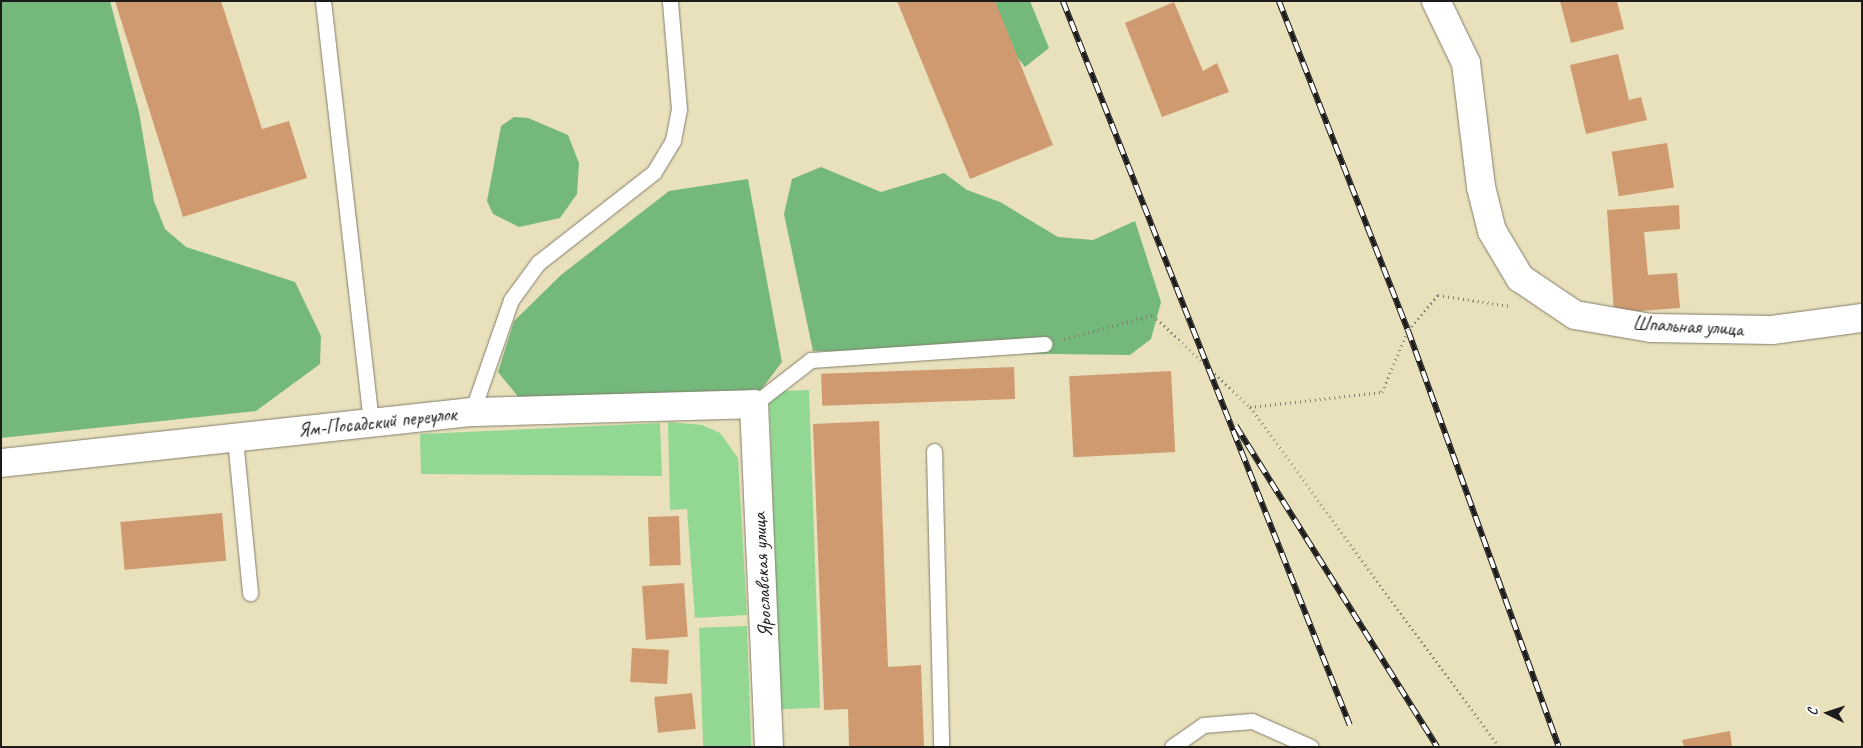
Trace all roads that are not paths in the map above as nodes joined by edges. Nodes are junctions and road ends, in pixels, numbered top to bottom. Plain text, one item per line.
1 (323, 1) edge
2 (670, 1) edge
3 (1436, 1) edge
4 (1862, 318) edge
5 (1044, 344) road end
6 (754, 404) junction
7 (472, 412) junction
8 (371, 423) junction
9 (234, 439) junction
10 (934, 451) dead end
11 (1, 463) edge
12 (250, 593) dead end
13 (770, 747) edge
14 (941, 747) edge
15 (1172, 747) edge
16 (1311, 747) edge

1 - 8 lane
2 - 7 lane
3 - 4 street, Шпальная улица
5 - 6 lane
6 - 7 street, Ям-Посадский переулок
6 - 13 street, Ярославская улица
7 - 8 street, Ям-Посадский переулок
8 - 9 street, Ям-Посадский переулок
9 - 11 street, Ям-Посадский переулок
9 - 12 lane
10 - 14 lane
15 - 16 lane

